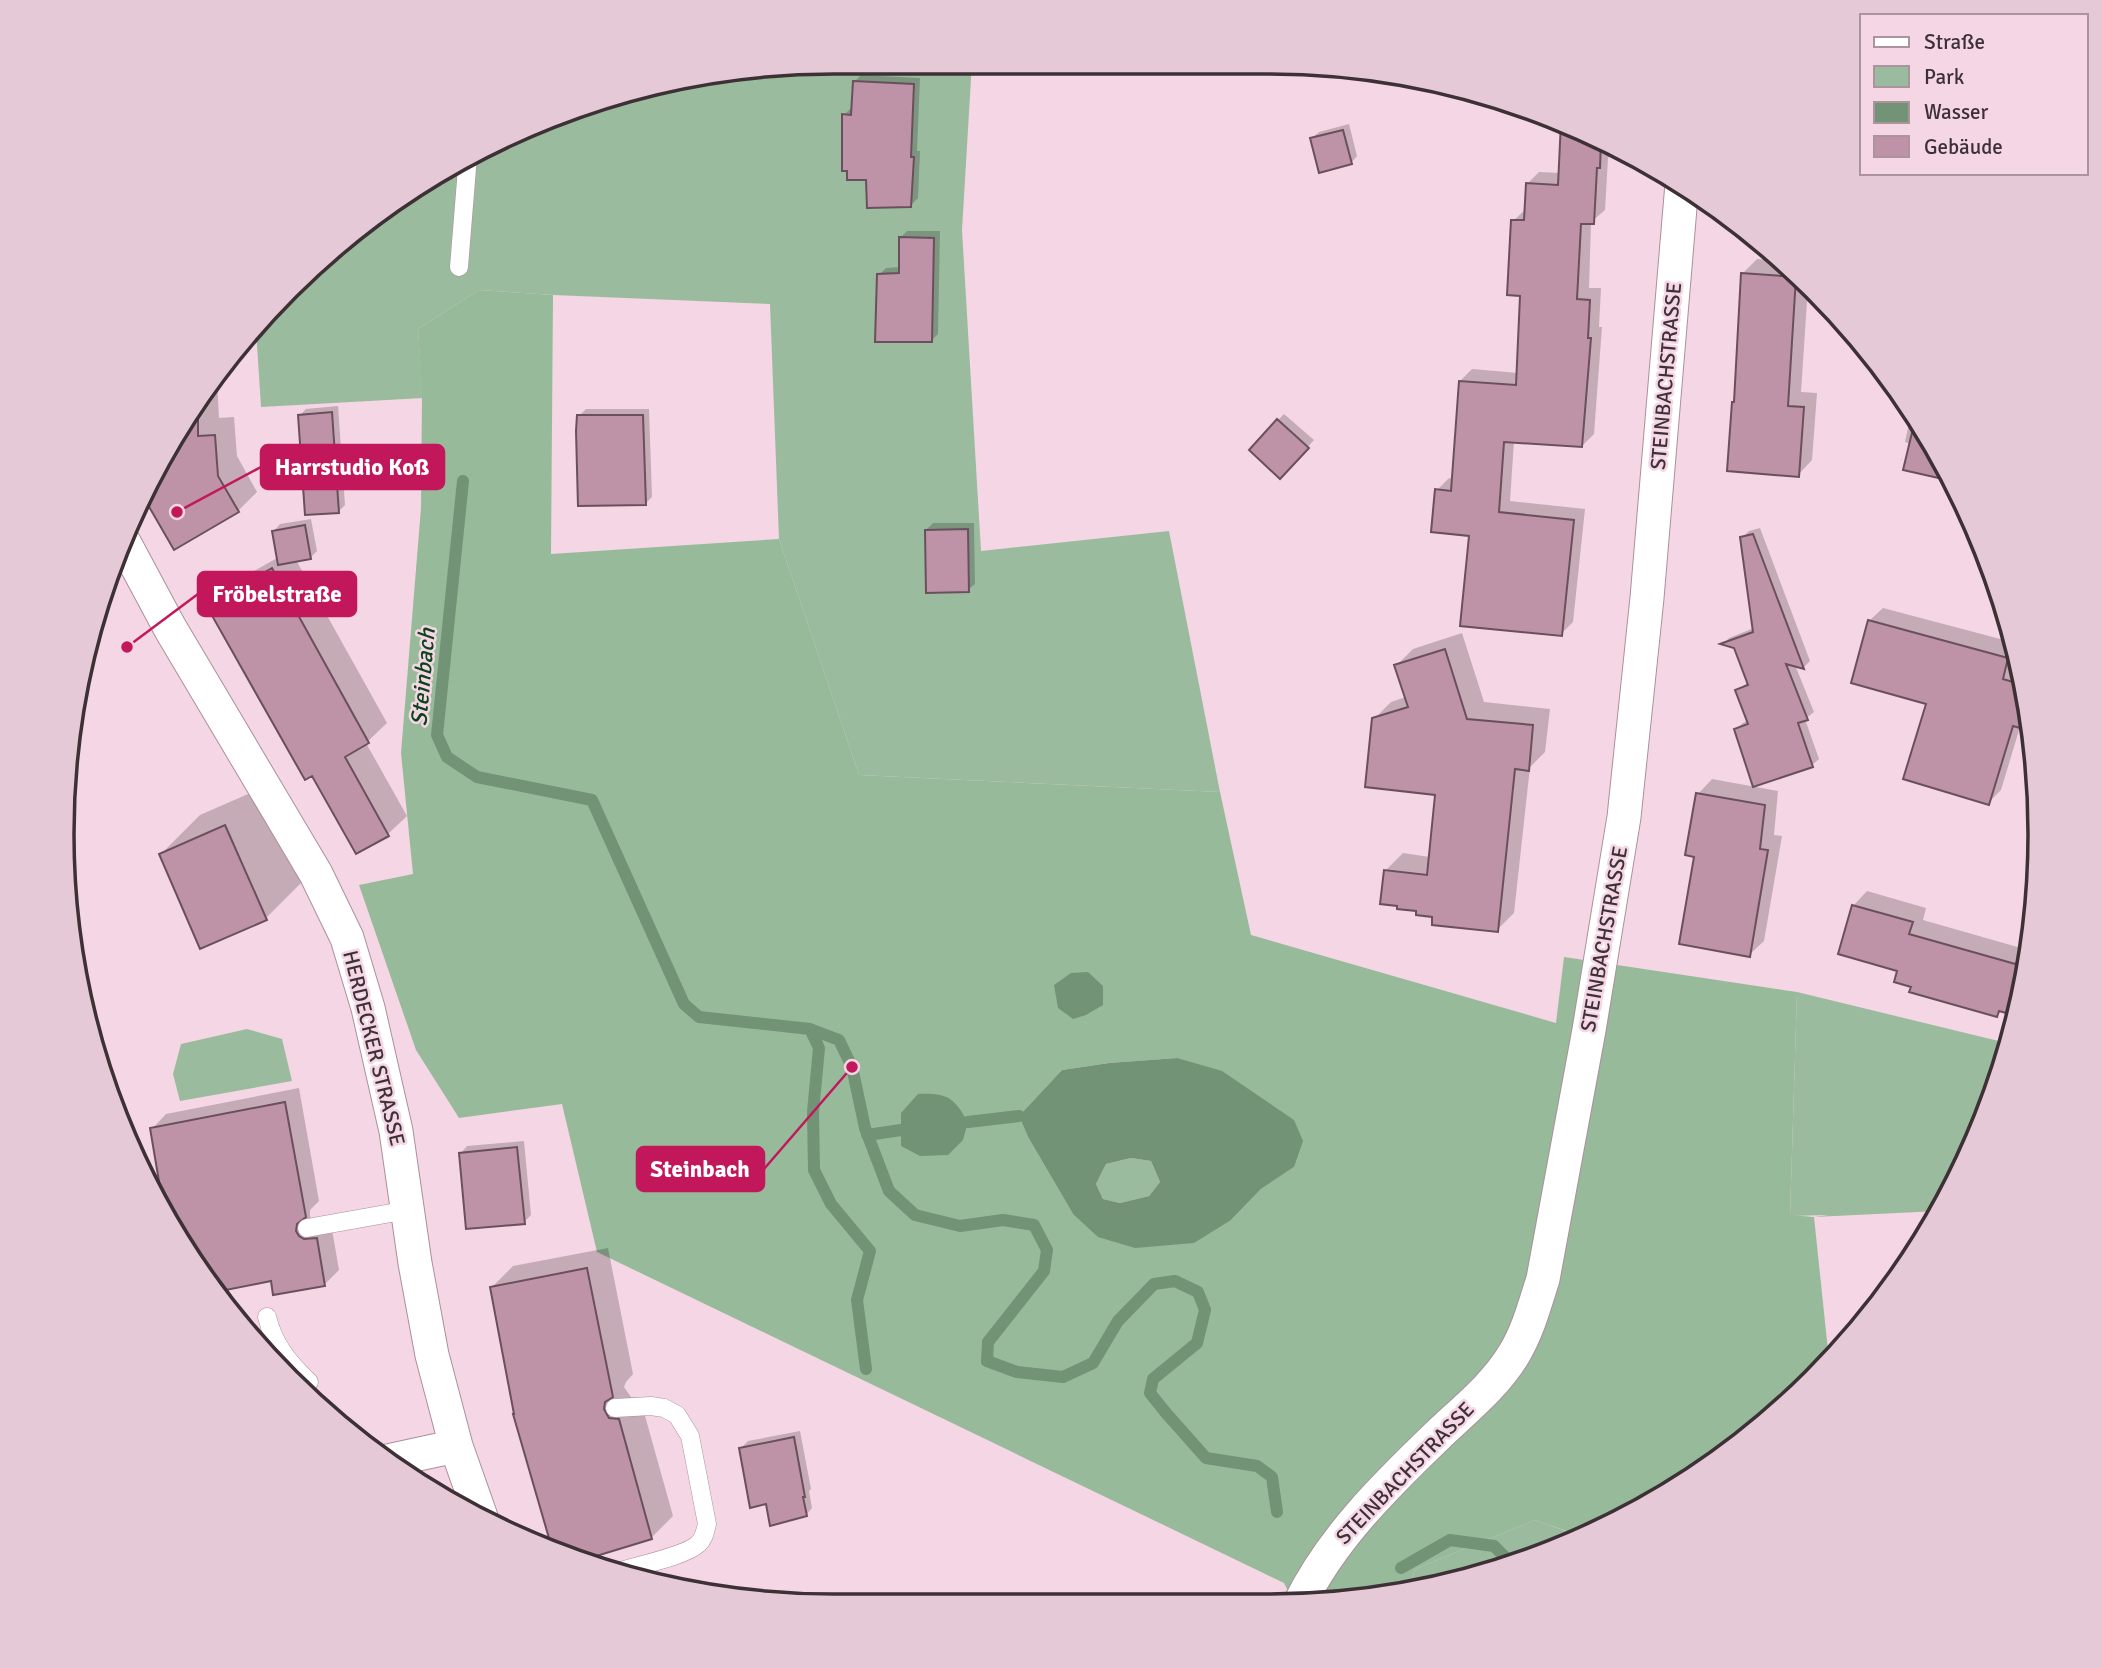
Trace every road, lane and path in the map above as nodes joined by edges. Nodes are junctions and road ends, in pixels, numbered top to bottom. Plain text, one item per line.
1 (467, 168) edge
2 (1681, 196) edge
3 (459, 267) dead end
4 (128, 550) edge
5 (408, 1210) junction
6 (307, 1228) dead end
7 (267, 1317) dead end
8 (309, 1382) dead end
9 (615, 1408) dead end
10 (456, 1446) junction
11 (400, 1458) edge
12 (477, 1505) edge
13 (632, 1568) edge
14 (1304, 1593) edge

1 - 3 lane
2 - 14 street, STEINBACHSTRASSE
4 - 5 street, HERDECKER STRASSE
5 - 6 lane
5 - 10 street, HERDECKER STRASSE
7 - 8 lane
9 - 13 lane
10 - 11 street
10 - 12 street, HERDECKER STRASSE

